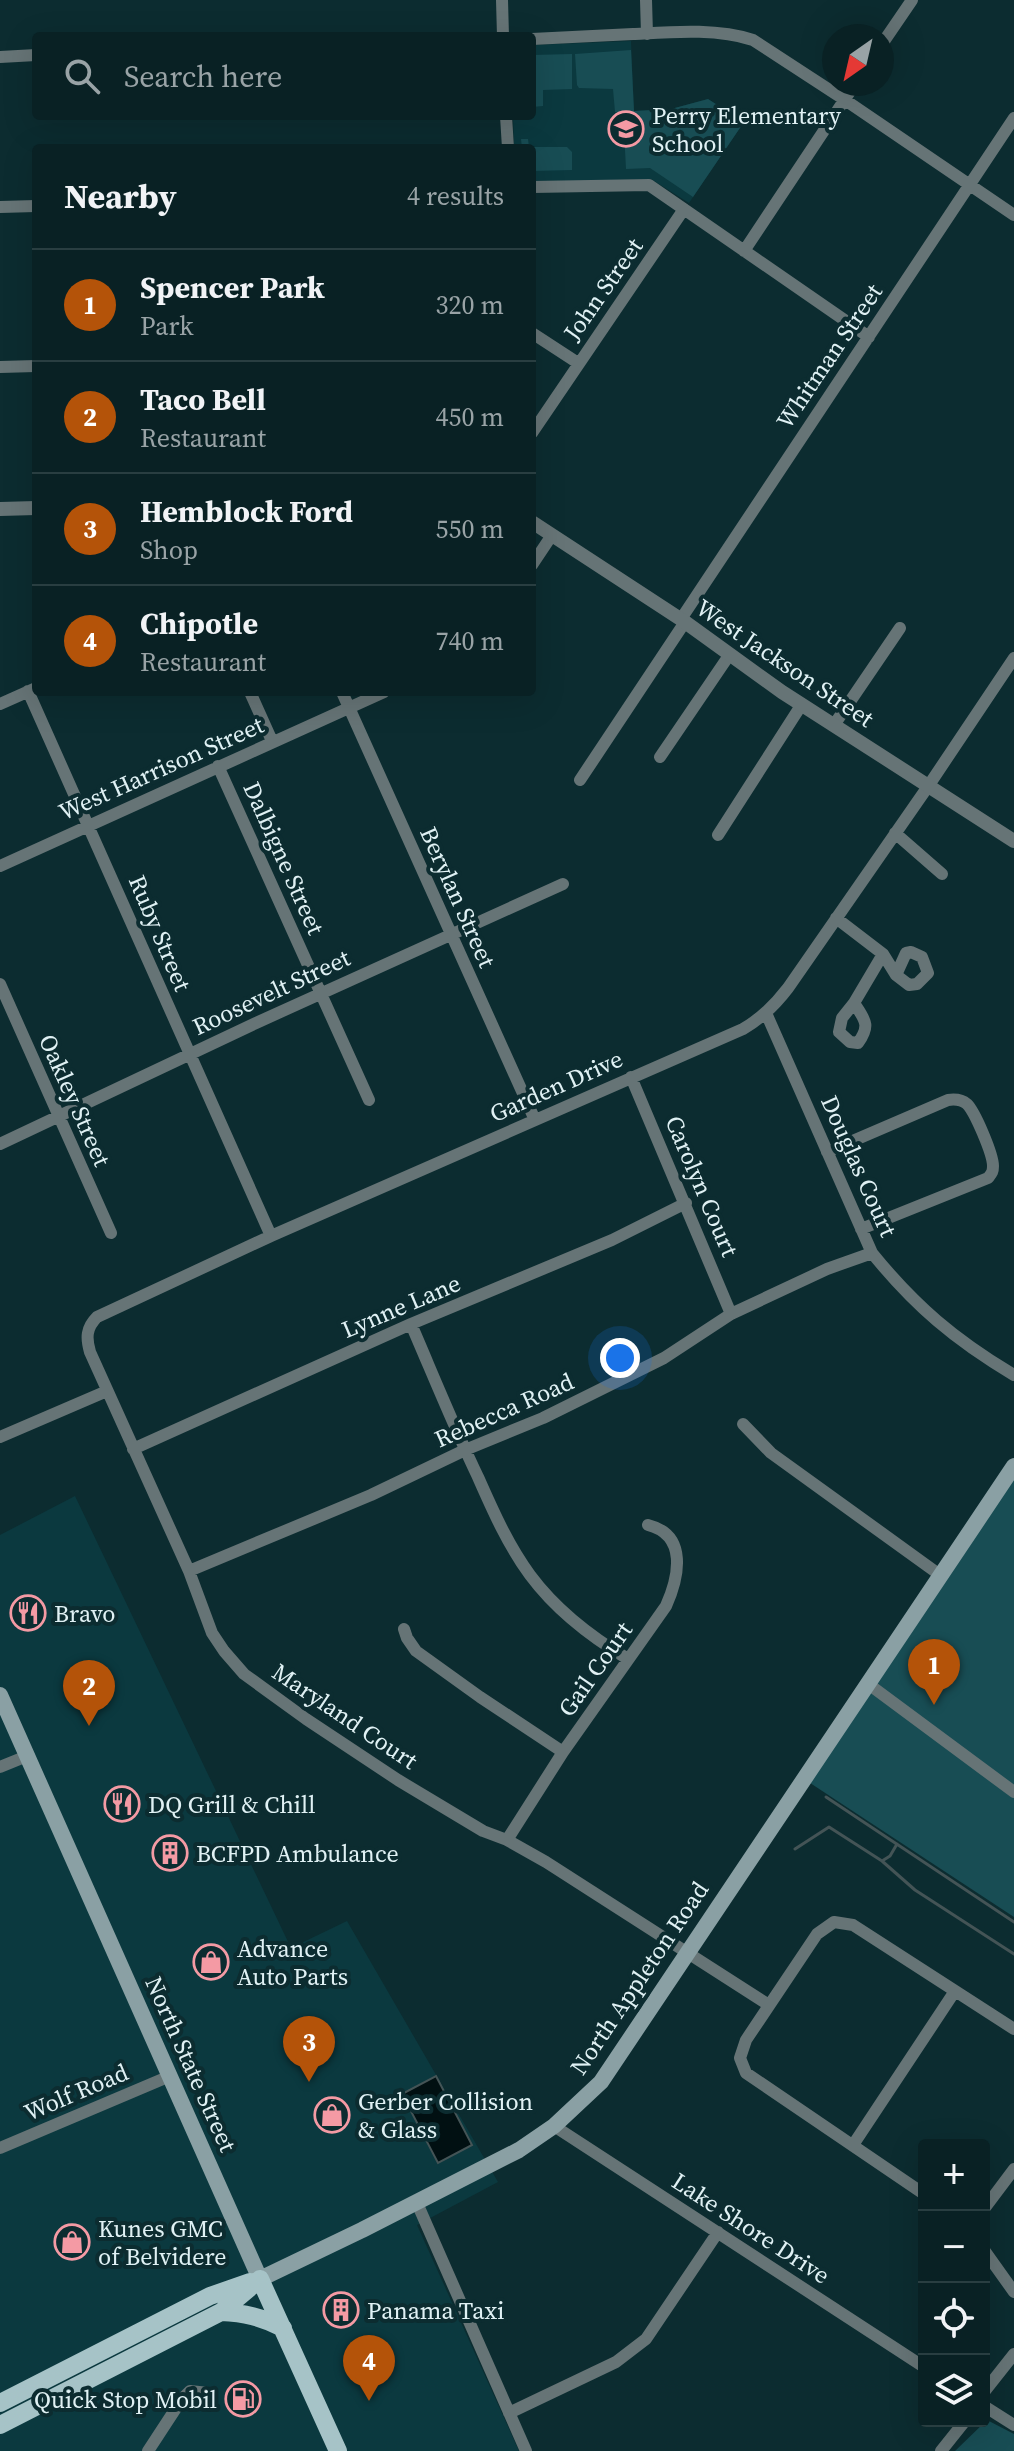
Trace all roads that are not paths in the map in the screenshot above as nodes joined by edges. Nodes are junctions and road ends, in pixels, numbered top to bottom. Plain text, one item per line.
1 (502, 0) edge
2 (646, 0) edge
3 (912, 0) edge
4 (894, 26) edge
5 (503, 32) edge
6 (647, 34) junction
7 (536, 39) edge
8 (32, 55) edge
9 (0, 57) edge
10 (848, 96) edge
11 (845, 100) junction
12 (1014, 118) edge
13 (506, 120) edge
14 (508, 144) edge
15 (969, 185) junction
16 (536, 187) edge
17 (32, 206) edge
18 (0, 207) edge
19 (684, 209) junction
20 (1014, 215) edge
21 (744, 251) junction
22 (536, 336) edge
23 (869, 337) junction
24 (578, 363) junction
25 (32, 366) edge
26 (0, 367) edge
27 (536, 427) edge
28 (32, 508) edge
29 (0, 509) edge
30 (536, 525) edge
31 (552, 535) junction
32 (536, 559) edge
33 (683, 621) junction
34 (900, 628) dead end
35 (730, 654) junction
36 (1014, 658) edge
37 (32, 689) edge
38 (35, 696) edge
39 (252, 696) edge
40 (344, 696) edge
41 (375, 696) edge
42 (0, 704) edge
43 (802, 704) junction
44 (349, 708) junction
45 (834, 725) junction
46 (272, 741) junction
47 (660, 757) dead end
48 (218, 766) junction
49 (580, 780) dead end
50 (929, 785) junction
51 (88, 825) junction
52 (895, 833) junction
53 (718, 835) dead end
54 (1014, 841) edge
55 (0, 866) edge
56 (942, 874) dead end
57 (563, 884) dead end
58 (836, 918) junction
59 (450, 934) junction
60 (883, 954) junction
61 (896, 975) dead end
62 (0, 984) edge
63 (320, 994) junction
64 (854, 1003) dead end
65 (766, 1013) junction
66 (189, 1054) junction
67 (631, 1077) junction
68 (369, 1100) dead end
69 (58, 1116) junction
70 (535, 1120) junction
71 (0, 1144) edge
72 (827, 1152) junction
73 (686, 1203) junction
74 (861, 1229) junction
75 (111, 1233) dead end
76 (271, 1236) junction
77 (872, 1253) junction
78 (106, 1313) joint
79 (731, 1314) junction
80 (411, 1324) junction
81 (1014, 1375) edge
82 (107, 1391) junction
83 (743, 1424) dead end
84 (0, 1437) edge
85 (133, 1449) junction
86 (465, 1450) junction
87 (1014, 1466) edge
88 (648, 1525) dead end
89 (189, 1571) junction
90 (940, 1575) junction
91 (404, 1629) dead end
92 (628, 1659) junction
93 (867, 1683) junction
94 (0, 1695) edge
95 (563, 1752) junction
96 (27, 1756) junction
97 (0, 1767) edge
98 (1014, 1792) edge
99 (507, 1840) junction
100 (688, 1952) junction
101 (955, 1991) junction
102 (769, 2005) junction
103 (1014, 2029) edge
104 (170, 2076) junction
105 (554, 2126) junction
106 (853, 2145) junction
107 (0, 2148) edge
108 (1014, 2169) edge
109 (918, 2190) edge
110 (990, 2201) edge
111 (417, 2203) junction
112 (718, 2232) junction
113 (990, 2258) edge
114 (260, 2279) junction
115 (1014, 2292) edge
116 (221, 2312) junction
117 (283, 2328) junction
118 (1014, 2354) edge
119 (918, 2363) edge
120 (990, 2384) edge
121 (208, 2393) dead end
122 (5, 2397) edge
123 (990, 2410) edge
124 (509, 2413) junction
125 (1014, 2425) edge
126 (3, 2427) edge
127 (960, 2427) edge
128 (148, 2451) edge
129 (338, 2451) edge
130 (526, 2451) edge
131 (941, 2451) edge

1 - 5 street
2 - 6 street
3 - 4 street
6 - 7 street
6 - 11 street
8 - 9 street
10 - 11 street
11 - 15 street
11 - 21 street
12 - 15 street, Whitman Street
13 - 14 street
15 - 20 street
15 - 23 street, Whitman Street
16 - 19 street
17 - 18 street
19 - 21 street
19 - 24 street, John Street
21 - 23 street
22 - 24 street
23 - 33 street, Whitman Street
24 - 27 street, John Street
25 - 26 street
28 - 29 street
30 - 31 street, West Jackson Street
31 - 32 street
31 - 33 street, West Jackson Street
33 - 35 street, West Jackson Street
33 - 49 street, Whitman Street
34 - 45 street
35 - 43 street, West Jackson Street
35 - 47 street
36 - 50 street, Garden Drive
37 - 42 street
38 - 51 street, Ruby Street
39 - 46 street
40 - 44 street, Berylan Street
41 - 44 street, West Harrison Street
43 - 45 street, West Jackson Street
43 - 53 street
44 - 46 street, West Harrison Street
44 - 59 street, Berylan Street
45 - 50 street, West Jackson Street
46 - 48 street, West Harrison Street
48 - 51 street, West Harrison Street
48 - 63 street, Dalbigne Street
50 - 52 street, Garden Drive
50 - 54 street, West Jackson Street
51 - 55 street, West Harrison Street
51 - 66 street, Ruby Street
52 - 56 street
52 - 58 street, Garden Drive
57 - 59 street, Roosevelt Street
58 - 60 street
58 - 65 street, Garden Drive
59 - 63 street, Roosevelt Street
59 - 70 street, Berylan Street
60 - 61 street
60 - 64 street
62 - 69 street, Oakley Street
63 - 66 street, Roosevelt Street
63 - 68 street, Dalbigne Street
65 - 67 street, Garden Drive
65 - 72 street, Douglas Court
66 - 69 street, Roosevelt Street
66 - 76 street, Ruby Street
67 - 70 street, Garden Drive
67 - 73 street, Carolyn Court
69 - 71 street, Roosevelt Street
69 - 75 street, Oakley Street
70 - 76 street, Garden Drive
72 - 74 street, Douglas Court
72 - 74 street
73 - 79 street, Carolyn Court
73 - 80 street, Lynne Lane
74 - 77 street, Douglas Court
76 - 78 street, Garden Drive
77 - 79 street, Rebecca Road
77 - 81 street, Douglas Court
78 - 82 street, Maryland Court
79 - 86 street, Rebecca Road
80 - 85 street, Lynne Lane
80 - 86 street
82 - 84 street
82 - 85 street, Maryland Court
83 - 90 street
85 - 89 street, Maryland Court
86 - 89 street, Rebecca Road
86 - 92 street
87 - 90 main road, North Appleton Road
88 - 92 street, Gail Court
89 - 99 street, Maryland Court
90 - 93 main road, North Appleton Road
91 - 95 street
92 - 95 street, Gail Court
93 - 98 street
93 - 100 main road, North Appleton Road
94 - 96 main road, North State Street
95 - 99 street, Gail Court
96 - 97 street
96 - 104 main road, North State Street
99 - 100 street, Maryland Court
100 - 102 street, Maryland Court
100 - 105 main road, North Appleton Road
101 - 102 street
101 - 103 street
101 - 106 street
102 - 106 street
104 - 107 street, Wolf Road
104 - 114 main road, North State Street
105 - 111 main road, North Appleton Road
105 - 112 street, Lake Shore Drive
106 - 109 street
108 - 110 street
111 - 114 main road, North Appleton Road
111 - 124 street
112 - 119 street, Lake Shore Drive
112 - 124 street
113 - 115 street
114 - 116 main road
114 - 117 main road, North State Street
114 - 122 main road
116 - 117 main road
116 - 126 main road
117 - 129 main road, North State Street
118 - 120 street
121 - 128 street
123 - 125 street
124 - 130 street
127 - 131 street

